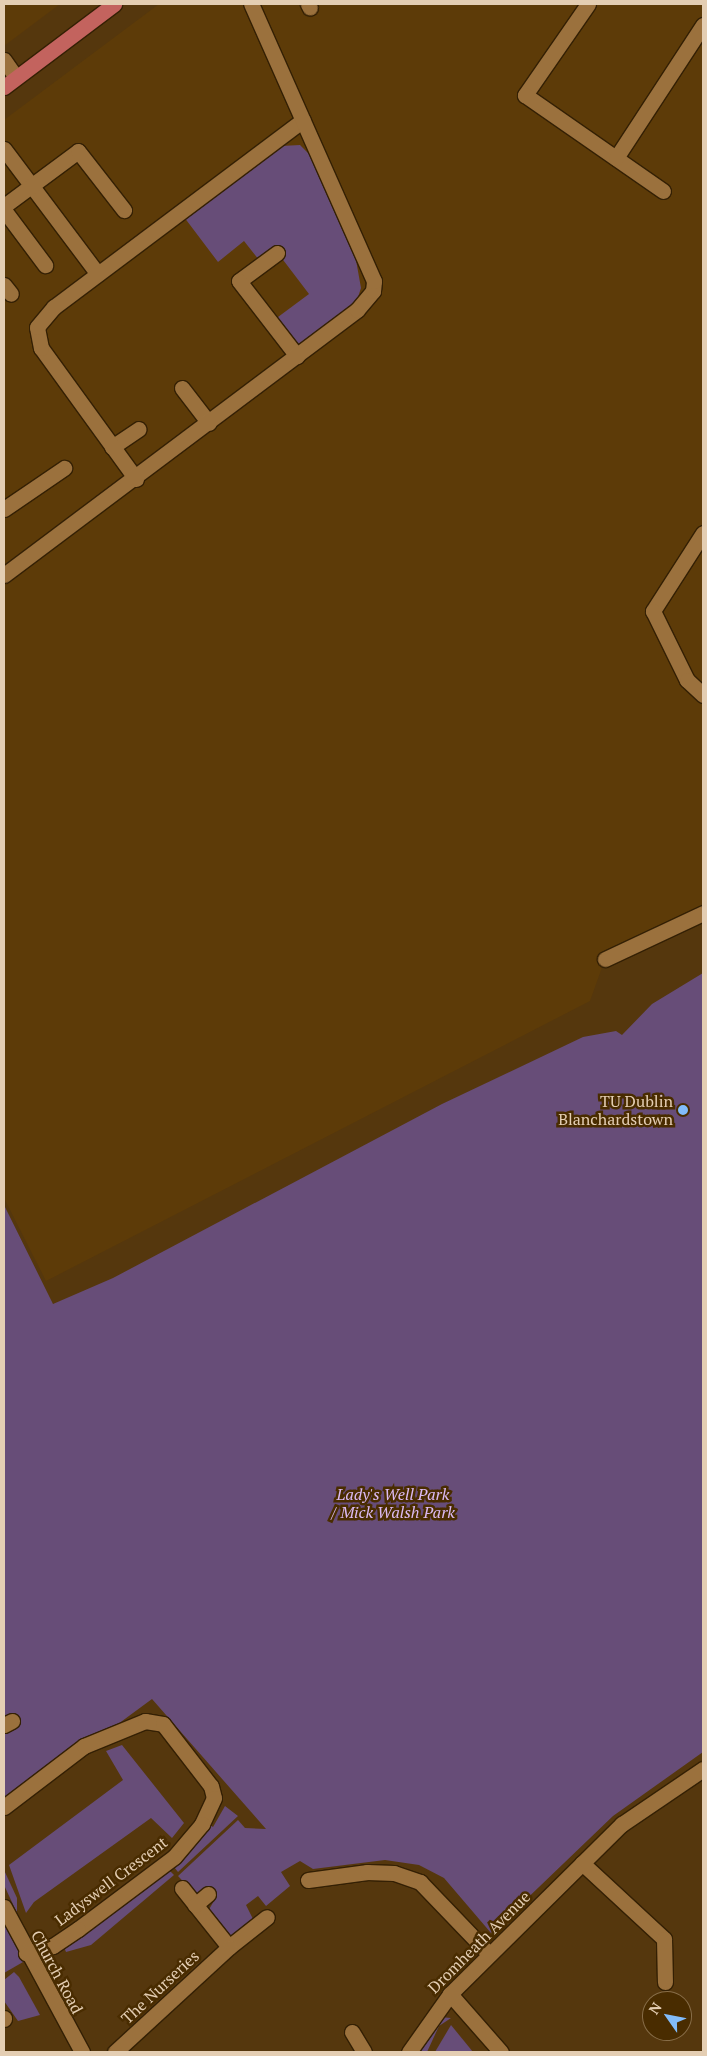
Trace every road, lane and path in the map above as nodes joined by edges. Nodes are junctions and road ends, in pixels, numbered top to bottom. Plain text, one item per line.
1 (114, 4) edge
2 (251, 4) edge
3 (588, 4) edge
4 (703, 25) edge
5 (4, 60) edge
6 (16, 77) junction
7 (4, 87) edge
8 (302, 120) junction
9 (4, 149) edge
10 (616, 158) junction
11 (31, 186) junction
12 (663, 190) dead end
13 (4, 208) edge
14 (124, 210) dead end
15 (277, 253) dead end
16 (46, 265) dead end
17 (98, 274) junction
18 (296, 356) junction
19 (182, 388) dead end
20 (209, 423) junction
21 (139, 429) dead end
22 (112, 447) junction
23 (64, 468) dead end
24 (136, 479) junction
25 (4, 509) edge
26 (703, 533) edge
27 (4, 575) edge
28 (703, 695) edge
29 (703, 913) edge
30 (605, 959) dead end
31 (703, 1769) edge
32 (4, 1807) edge
33 (582, 1863) junction
34 (308, 1880) dead end
35 (182, 1888) dead end
36 (208, 1894) dead end
37 (195, 1905) junction
38 (4, 1907) edge
39 (267, 1917) dead end
40 (229, 1947) junction
41 (26, 1954) junction
42 (489, 1954) junction
43 (665, 1982) dead end
44 (450, 1994) junction
45 (352, 2032) dead end
46 (82, 2052) edge
47 (115, 2052) edge
48 (364, 2052) edge
49 (409, 2052) edge
50 (501, 2052) edge

1 - 6 main road
2 - 8 street
3 - 10 street
4 - 10 street
5 - 6 street
6 - 7 main road
8 - 17 street
8 - 18 street
9 - 11 street
10 - 12 street
11 - 13 street
11 - 14 street
11 - 17 street
13 - 16 street
15 - 18 street
17 - 22 street
18 - 20 street
19 - 20 street
20 - 24 street
21 - 22 street
22 - 24 street
23 - 25 street
24 - 27 street
26 - 28 street
29 - 30 street
31 - 33 street, Dromheath Avenue
32 - 41 street, Ladyswell Crescent
33 - 42 street, Dromheath Avenue
33 - 43 street
34 - 42 street
35 - 37 street
36 - 37 street
37 - 40 street
38 - 41 street, Church Road
39 - 40 street, The Nurseries
40 - 47 street, The Nurseries
41 - 46 street, Church Road
42 - 44 street, Dromheath Avenue
44 - 49 street, Dromheath Avenue
44 - 50 street
45 - 48 street

